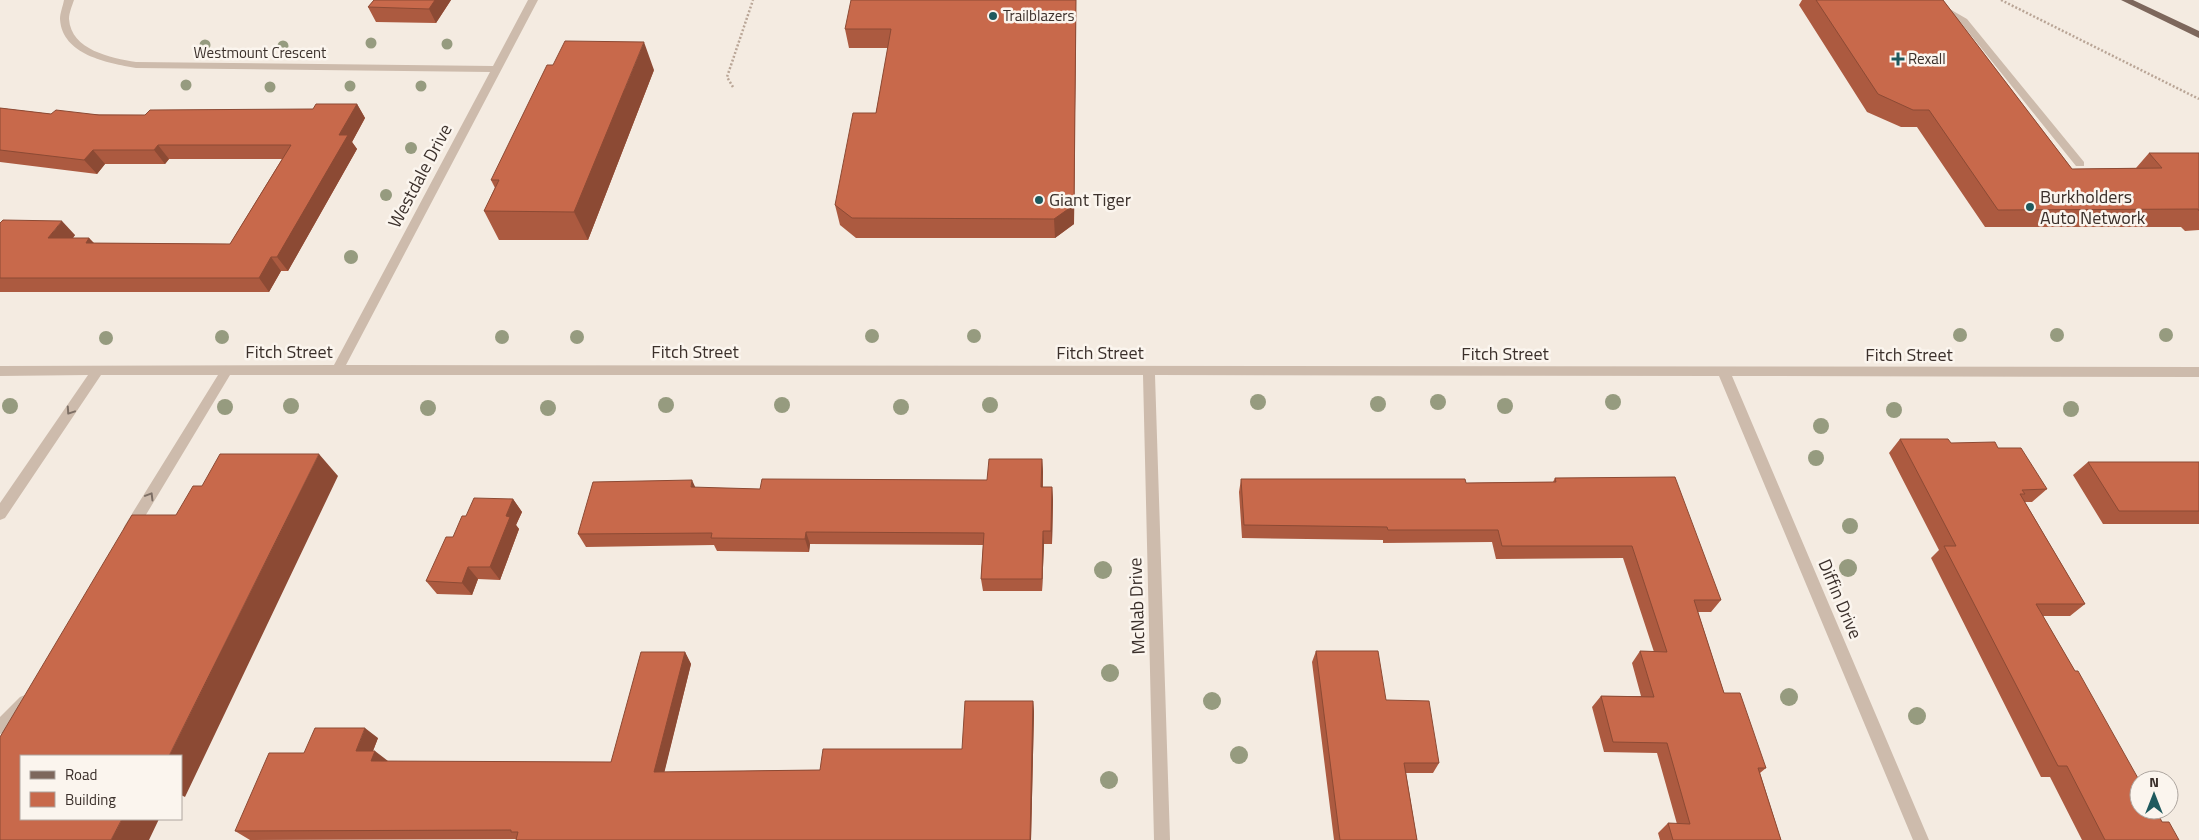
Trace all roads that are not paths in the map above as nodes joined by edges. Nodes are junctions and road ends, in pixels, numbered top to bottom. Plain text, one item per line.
1 (69, 0) edge
2 (533, 0) edge
3 (1927, 0) edge
4 (2126, 0) edge
5 (2199, 35) edge
6 (496, 69) junction
7 (2080, 164) dead end
8 (338, 369) junction
9 (98, 370) junction
10 (227, 370) junction
11 (1149, 370) junction
12 (0, 371) edge
13 (1724, 372) junction
14 (2199, 372) edge
15 (0, 491) edge
16 (15, 491) junction
17 (0, 514) edge
18 (124, 539) edge
19 (34, 687) edge
20 (0, 727) edge
21 (1162, 840) edge
22 (1920, 840) edge

1 - 6 street, Westmount Crescent
2 - 6 street, Westdale Drive
3 - 7 street
4 - 5 main road
6 - 8 street, Westdale Drive
8 - 10 street, Fitch Street
8 - 11 street, Fitch Street
9 - 10 street, Fitch Street
9 - 12 street, Fitch Street
9 -> 16 street
18 -> 10 street
11 - 13 street, Fitch Street
11 - 21 street, McNab Drive
13 - 14 street, Fitch Street
13 - 22 street, Diffin Drive
15 - 16 street
16 - 17 street
19 - 20 street

